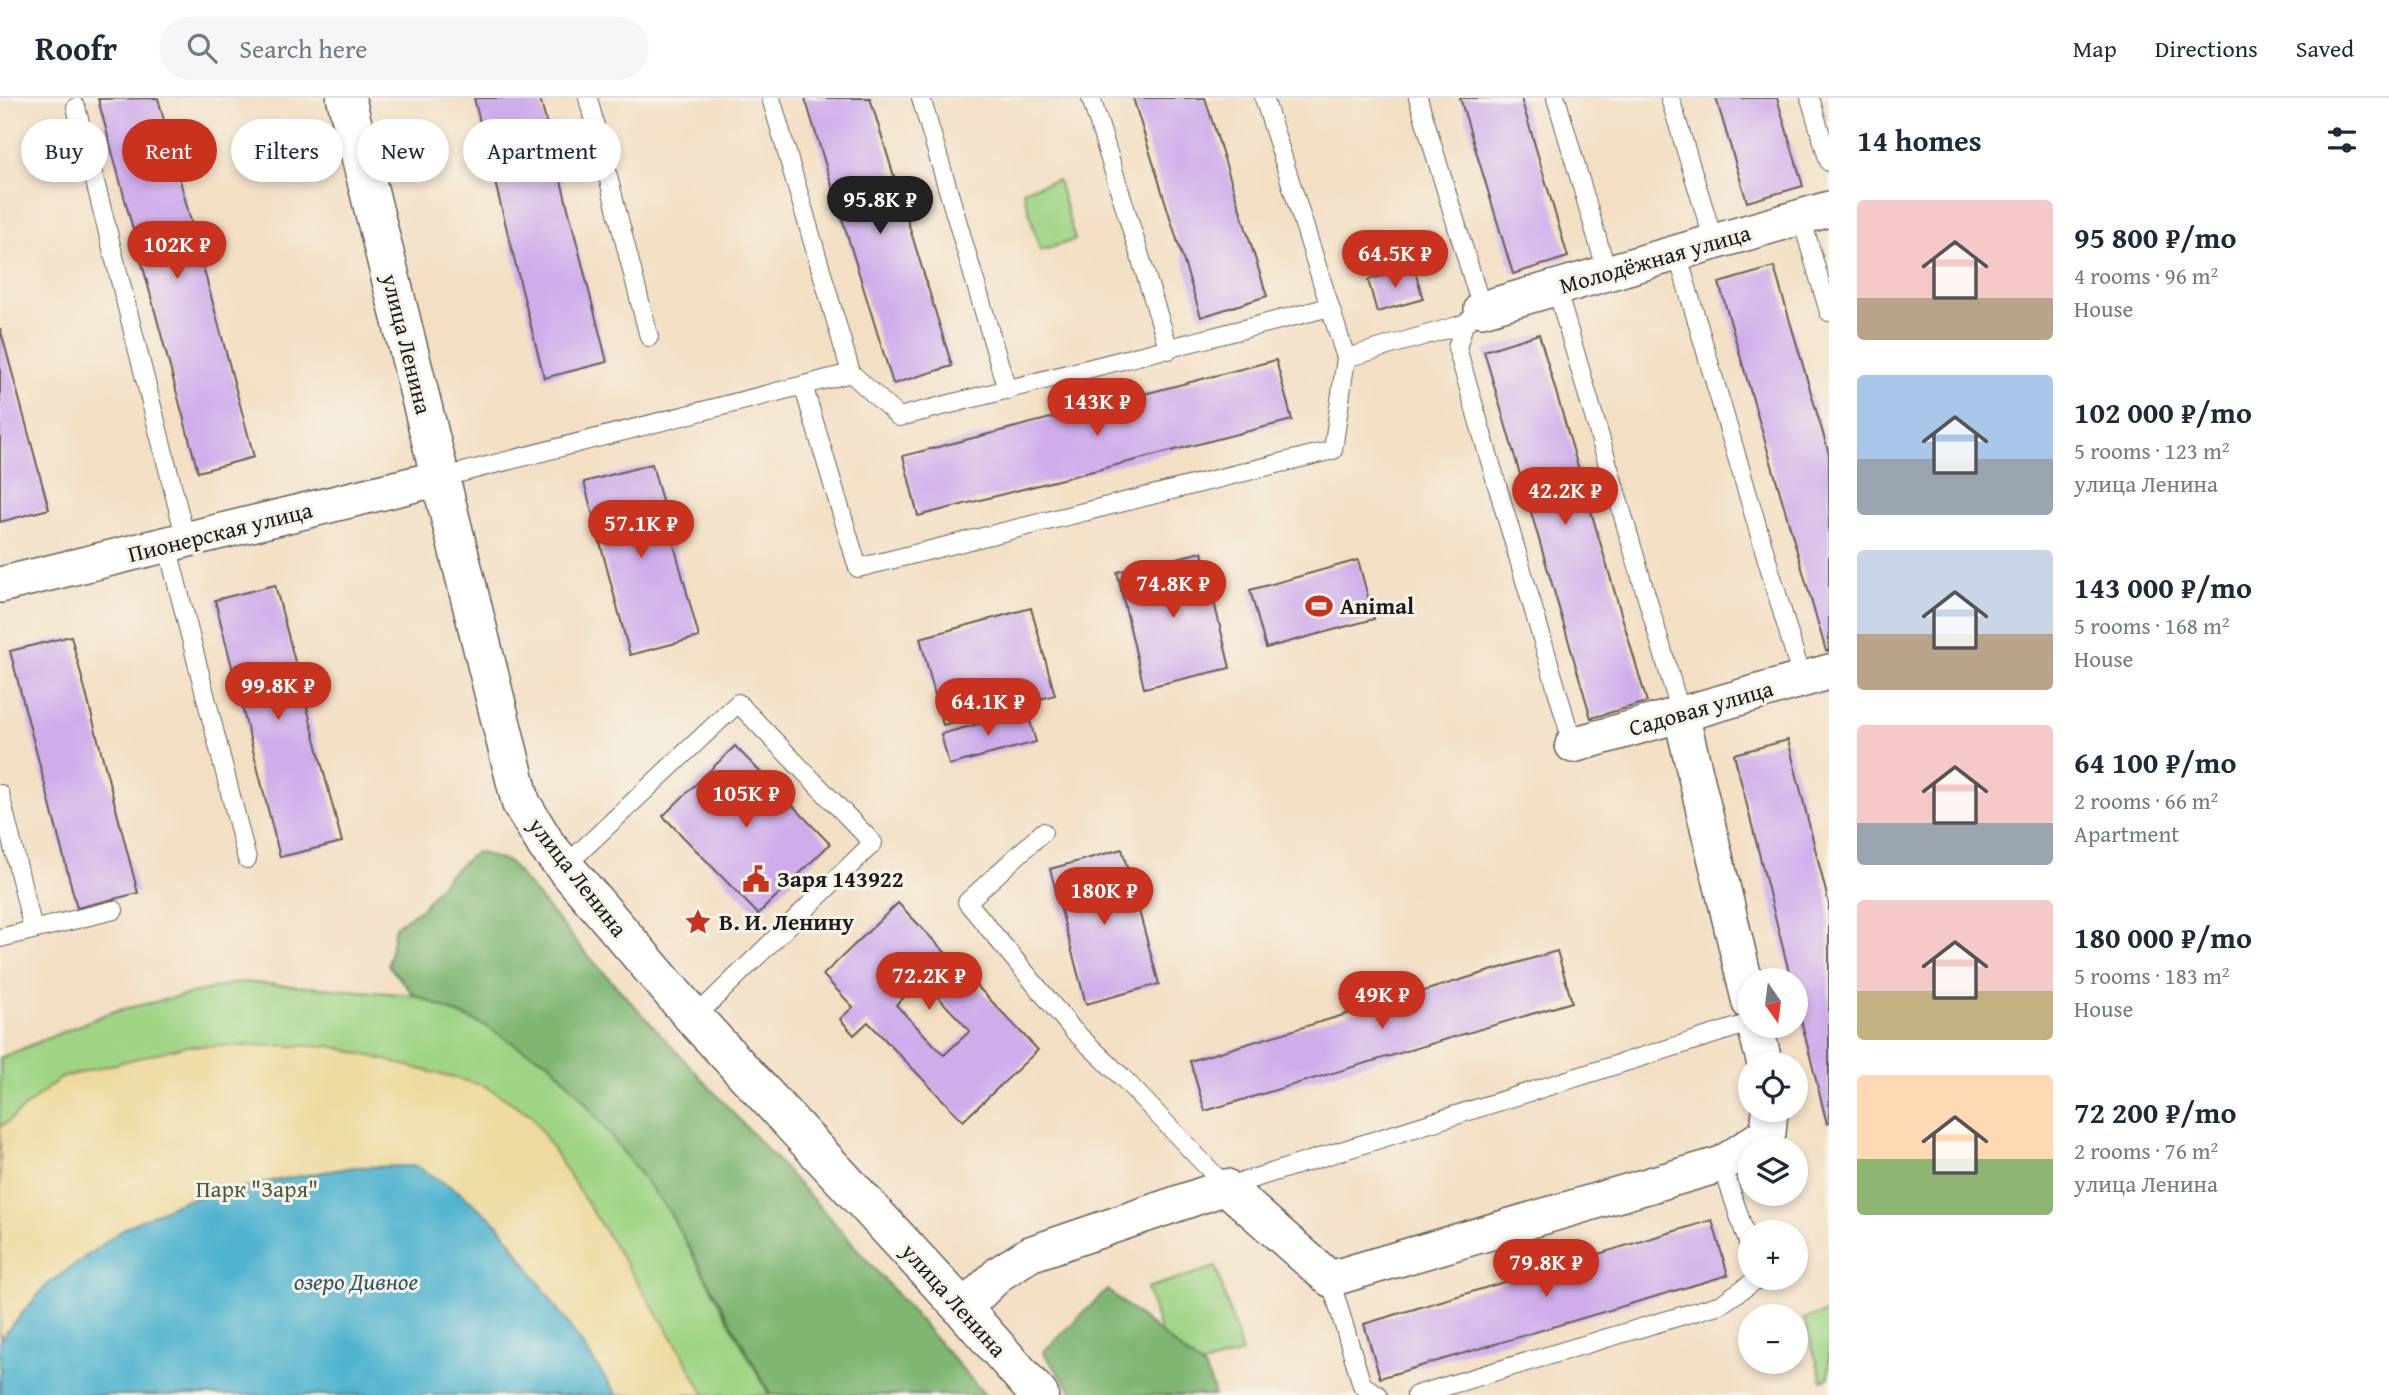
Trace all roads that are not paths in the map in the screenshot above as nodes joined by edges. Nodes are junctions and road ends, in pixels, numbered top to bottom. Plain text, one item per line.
1 (346, 98) edge
2 (588, 98) edge
3 (771, 98) edge
4 (921, 98) edge
5 (1091, 98) edge
6 (1264, 98) edge
7 (1418, 98) edge
8 (1556, 98) edge
9 (1670, 98) edge
10 (1810, 98) edge
11 (76, 107) dead end
12 (1829, 162) edge
13 (1815, 213) edge
14 (1714, 242) junction
15 (1677, 253) junction
16 (1607, 272) junction
17 (1556, 287) junction
18 (1330, 307) junction
19 (1829, 312) edge
20 (1473, 316) junction
21 (649, 337) dead end
22 (1169, 350) junction
23 (1346, 358) junction
24 (851, 373) junction
25 (803, 386) junction
26 (1007, 390) junction
27 (440, 478) junction
28 (176, 543) junction
29 (0, 585) edge
30 (1815, 676) edge
31 (1681, 714) junction
32 (1573, 745) joint
33 (0, 794) edge
34 (1043, 832) dead end
35 (247, 859) dead end
36 (565, 866) junction
37 (114, 911) dead end
38 (33, 929) junction
39 (0, 938) edge
40 (1742, 968) edge
41 (694, 1018) junction
42 (1738, 1027) edge
43 (1769, 1122) edge
44 (1722, 1164) junction
45 (1226, 1187) junction
46 (1740, 1220) edge
47 (1330, 1279) junction
48 (1741, 1290) edge
49 (963, 1308) junction
50 (1039, 1395) edge
51 (1378, 1395) edge
52 (1416, 1395) edge

1 - 27 street, улица Ленина
2 - 21 lane
3 - 24 lane
4 - 26 lane
5 - 22 lane
6 - 18 lane
7 - 20 lane
8 - 16 lane
9 - 14 lane
10 - 12 lane
11 - 28 lane
13 - 14 street, Молодёжная улица
13 - 19 lane
14 - 15 street, Молодёжная улица
15 - 16 street, Молодёжная улица
15 - 30 lane
16 - 17 street, Молодёжная улица
17 - 20 street, Молодёжная улица
17 - 31 lane
18 - 22 lane
18 - 23 lane
20 - 23 lane
20 - 32 lane
22 - 26 lane
23 - 25 lane
24 - 25 lane
24 - 26 lane
25 - 27 lane
27 - 28 street, Пионерская улица
27 - 36 street, улица Ленина
28 - 29 street, Пионерская улица
28 - 35 lane
30 - 31 street, Садовая улица
31 - 32 street, Садовая улица
31 - 40 street
33 - 38 lane
34 - 45 lane
36 - 41 street, улица Ленина
36 - 41 lane
37 - 38 lane
38 - 39 lane
41 - 49 street, улица Ленина
42 - 45 lane
43 - 44 street
44 - 46 lane
44 - 47 street
45 - 47 street
45 - 49 street
47 - 51 lane
48 - 52 lane
49 - 50 street, улица Ленина

